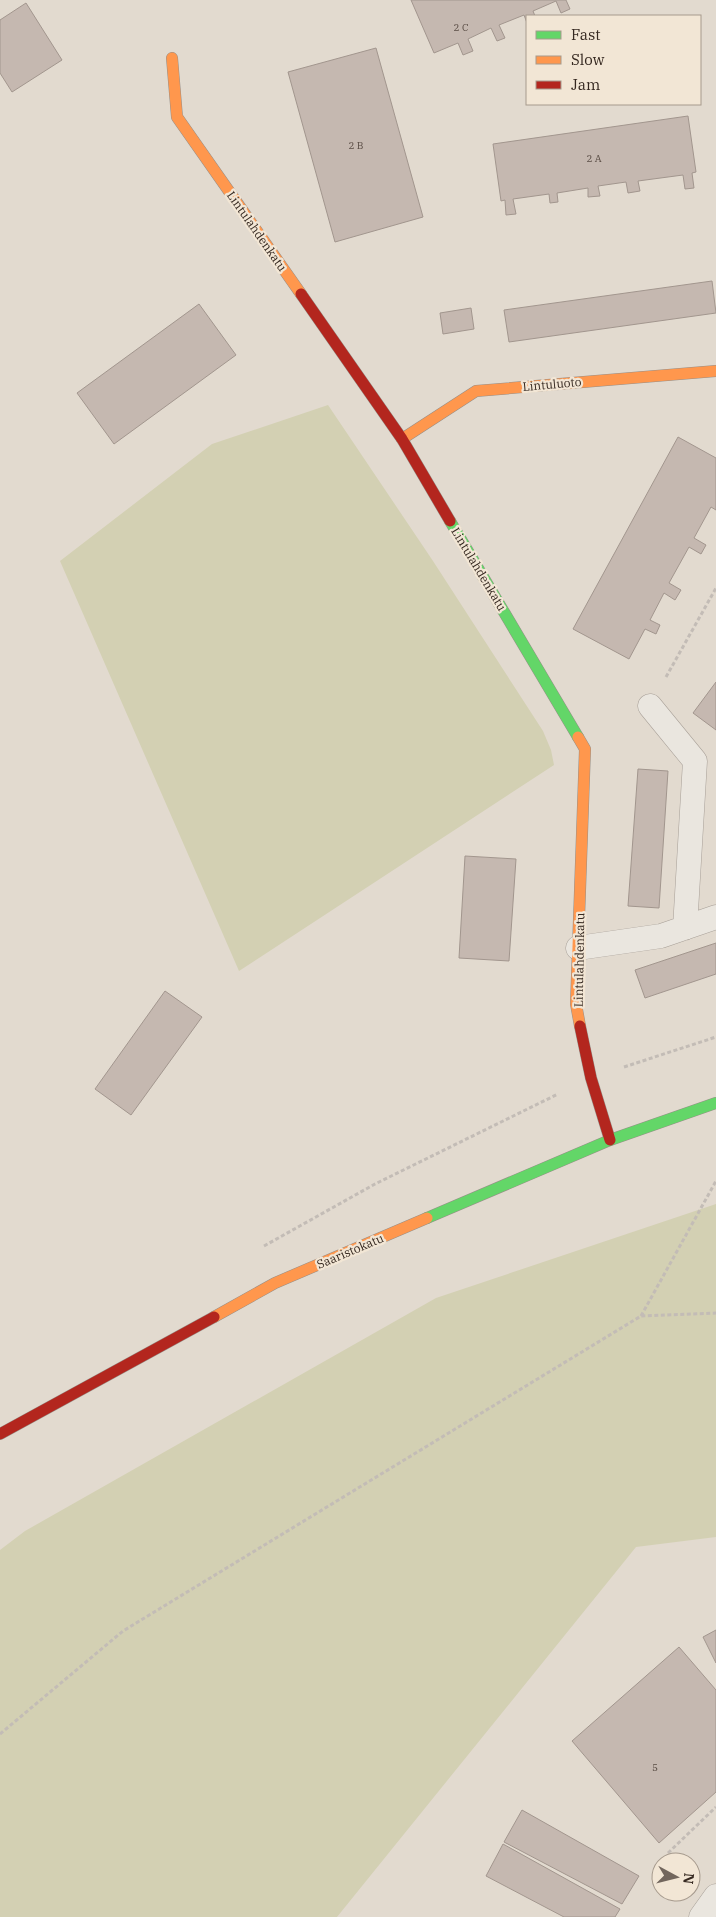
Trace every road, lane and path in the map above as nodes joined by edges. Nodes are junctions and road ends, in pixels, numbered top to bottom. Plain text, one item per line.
1 (172, 58) dead end
2 (716, 371) edge
3 (402, 439) junction
4 (716, 588) edge
5 (650, 706) joint
6 (716, 917) edge
7 (685, 928) junction
8 (578, 948) junction
9 (716, 1037) edge
10 (591, 1078) junction
11 (716, 1103) edge
12 (610, 1140) junction
13 (716, 1182) edge
14 (262, 1247) dead end
15 (716, 1314) edge
16 (641, 1316) junction
17 (0, 1434) edge
18 (0, 1734) edge
19 (716, 1807) edge
20 (669, 1852) edge
21 (716, 1896) edge
22 (701, 1917) edge

1 - 3 street, Lintulahdenkatu
2 - 3 street, Lintuluoto
3 - 8 street, Lintulahdenkatu
4 - 5 path
5 - 7 lane
6 - 7 lane
7 - 8 lane
8 - 10 street, Lintulahdenkatu
9 - 10 path
10 - 12 street, Lintulahdenkatu
10 - 14 path
11 - 12 street, Saaristokatu
12 - 17 street, Saaristokatu
13 - 16 path
15 - 16 path
16 - 18 path
19 - 20 path
21 - 22 lane

